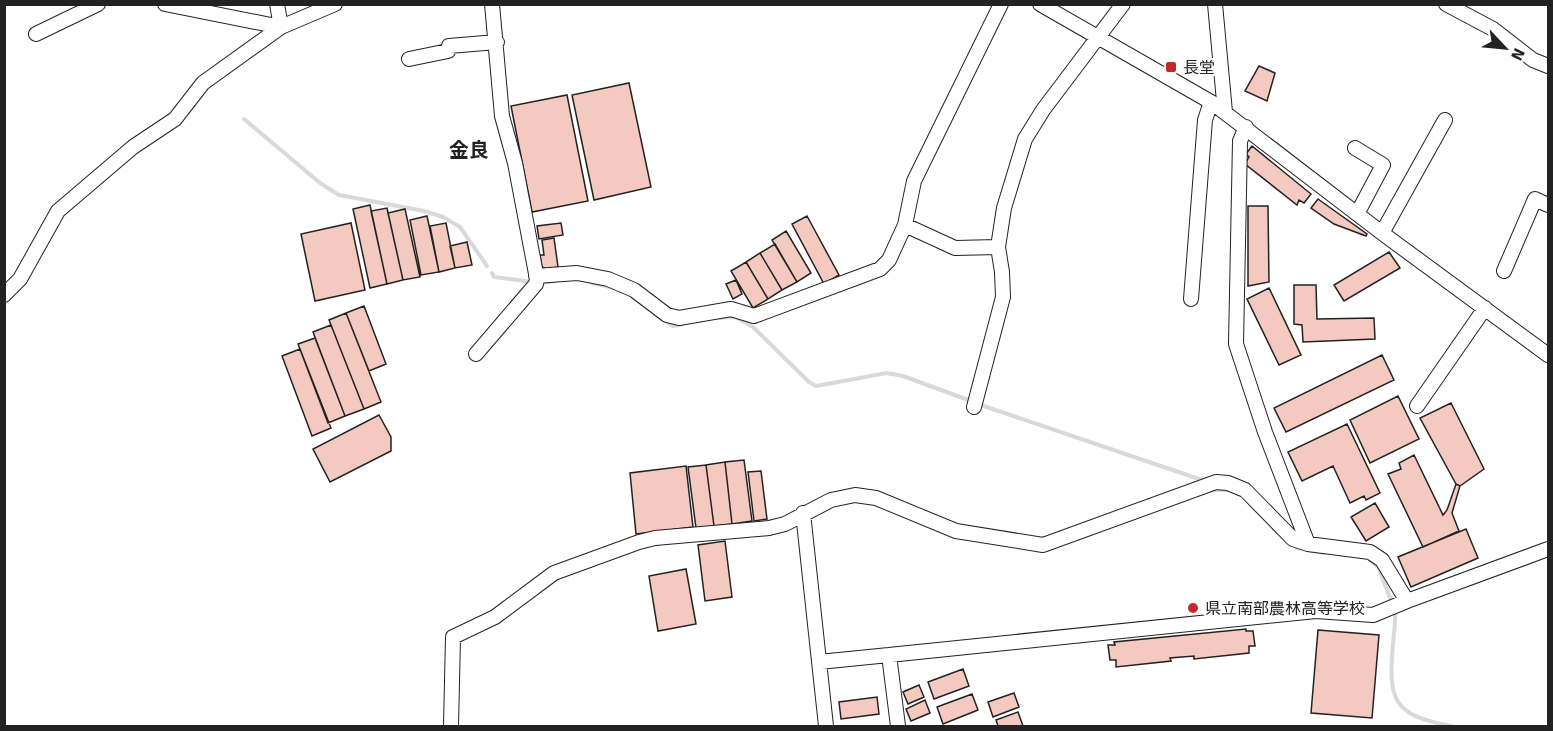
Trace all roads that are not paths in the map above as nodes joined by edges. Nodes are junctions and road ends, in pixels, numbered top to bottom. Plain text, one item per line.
1 (99, 4) edge
2 (165, 4) edge
3 (277, 4) edge
4 (335, 4) edge
5 (492, 4) edge
6 (1001, 4) edge
7 (1040, 4) edge
8 (1123, 4) edge
9 (1215, 4) edge
10 (1446, 4) edge
11 (183, 6) edge
12 (1058, 9) edge
13 (281, 27) junction
14 (36, 34) dead end
15 (1100, 37) junction
16 (496, 42) junction
17 (409, 59) dead end
18 (1548, 66) edge
19 (1211, 102) junction
20 (1225, 112) junction
21 (1446, 120) dead end
22 (1246, 128) junction
23 (1355, 148) dead end
24 (1548, 205) edge
25 (1357, 214) junction
26 (905, 225) junction
27 (1382, 233) junction
28 (998, 247) junction
29 (1504, 271) dead end
30 (536, 280) junction
31 (4, 295) edge
32 (1191, 300) dead end
33 (1485, 308) junction
34 (477, 354) dead end
35 (1548, 355) edge
36 (976, 401) dead end
37 (1417, 406) dead end
38 (803, 513) junction
39 (1308, 544) junction
40 (1548, 549) edge
41 (1398, 605) junction
42 (889, 655) junction
43 (819, 662) junction
44 (451, 726) edge
45 (824, 726) edge
46 (898, 726) edge

1 - 14 street
2 - 11 street
3 - 13 street
4 - 13 street
5 - 16 street
6 - 26 street
7 - 12 street
8 - 15 street
9 - 20 street
10 - 18 street
11 - 13 street
12 - 15 street
13 - 31 street
15 - 19 street
15 - 28 street
16 - 17 street
16 - 30 street
19 - 20 street
19 - 32 street
20 - 22 street
21 - 27 street
22 - 25 street
22 - 39 street
23 - 25 street
24 - 29 street
25 - 27 street
26 - 28 street
26 - 30 street
27 - 33 street
28 - 36 street
30 - 34 street
33 - 35 street
33 - 37 street
38 - 39 street
38 - 43 street
38 - 44 street
39 - 41 street
40 - 41 street
41 - 42 street
42 - 43 street
42 - 46 street
43 - 45 street

